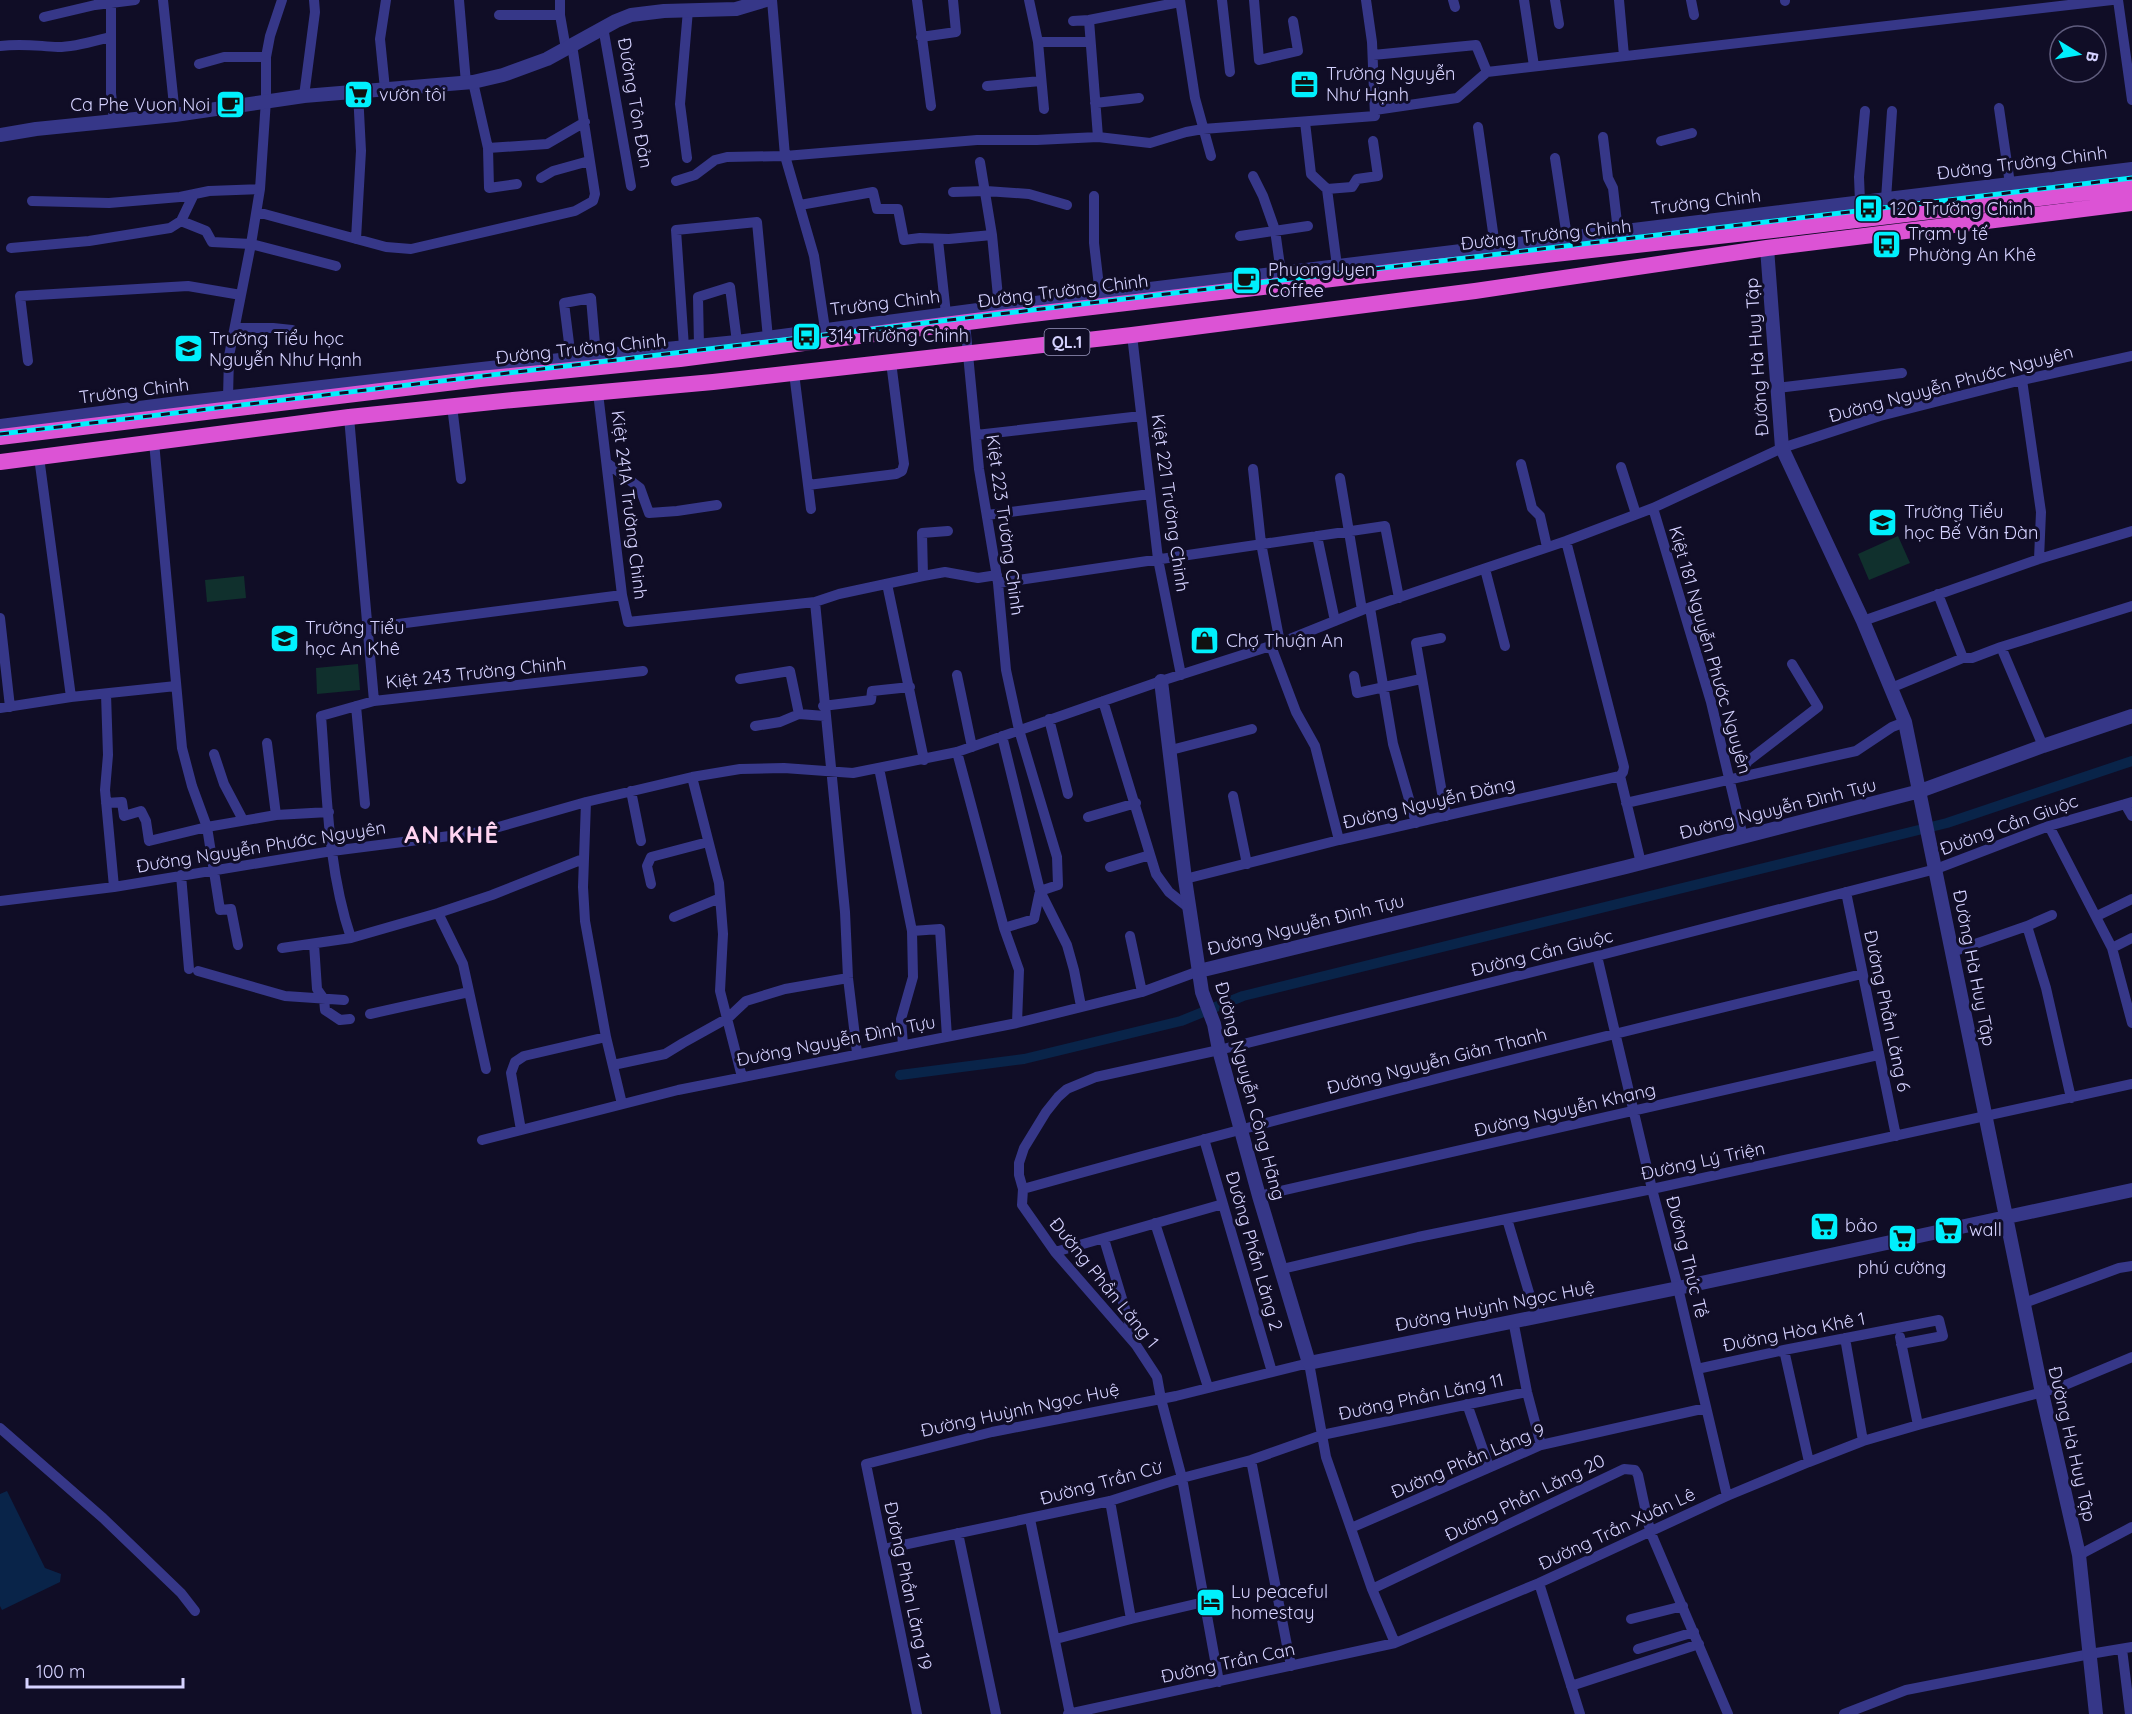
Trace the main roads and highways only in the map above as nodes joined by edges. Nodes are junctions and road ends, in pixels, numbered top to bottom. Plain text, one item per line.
1 (2132, 187) edge
2 (2132, 203) edge
3 (1432, 267) junction
4 (1437, 296) junction
5 (692, 350) junction
6 (480, 379) junction
7 (696, 384) junction
8 (483, 403) junction
9 (0, 437) edge
10 (0, 462) edge

1 - 3 highway, Đường Trường Chinh / QL.1
2 - 4 highway, QL.1
3 - 4 highway
3 - 5 highway, Đường Trường Chinh / QL.1
4 - 7 highway, QL.1
5 - 6 highway, Đường Trường Chinh / QL.1
5 - 7 highway
6 - 8 highway
6 - 9 highway, Đường Trường Chinh / QL.1
7 - 8 highway, QL.1
8 - 10 highway, QL.1

